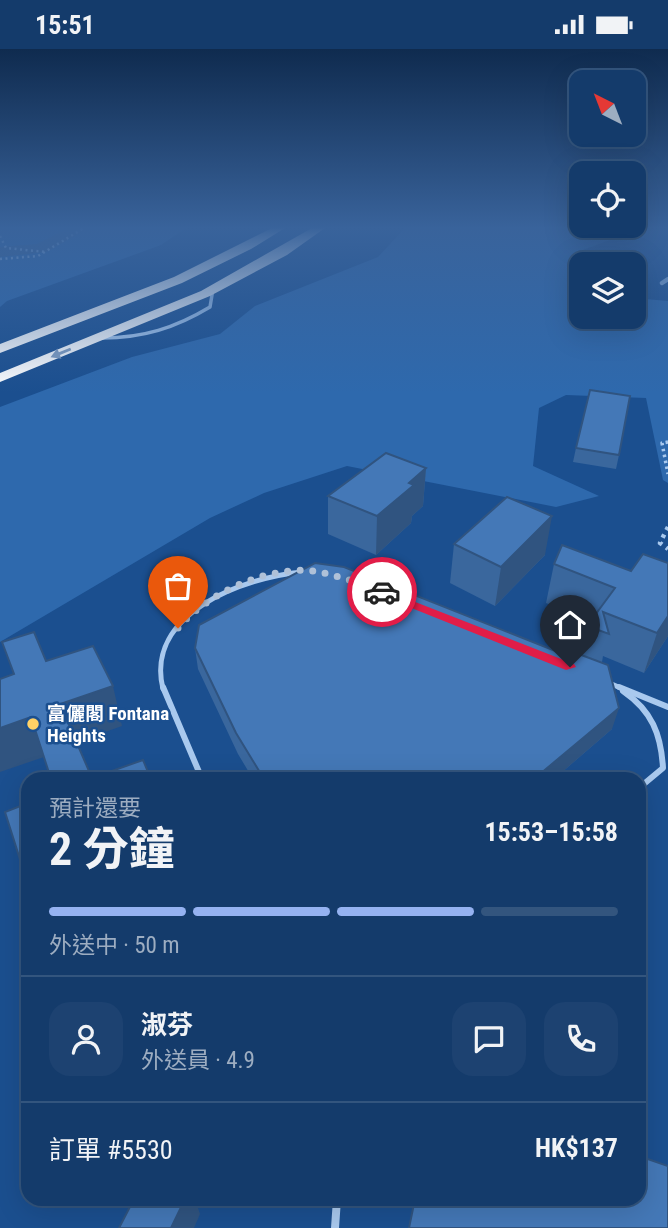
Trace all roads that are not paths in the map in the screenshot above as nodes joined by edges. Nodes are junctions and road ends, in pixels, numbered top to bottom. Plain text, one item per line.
1 (172, 283) edge
2 (225, 283) edge
3 (213, 289) junction
4 (100, 338) junction
5 (0, 349) edge
6 (0, 378) edge
7 (308, 572) edge
8 (668, 706) edge
9 (666, 765) edge
10 (199, 772) edge
11 (646, 782) edge
12 (337, 1206) edge
13 (335, 1228) edge

1 - 5 highway
2 - 3 highway
3 - 4 highway
3 - 4 lane
4 -> 6 highway
7 - 10 lane
8 - 9 lane
9 - 11 lane
12 - 13 lane

